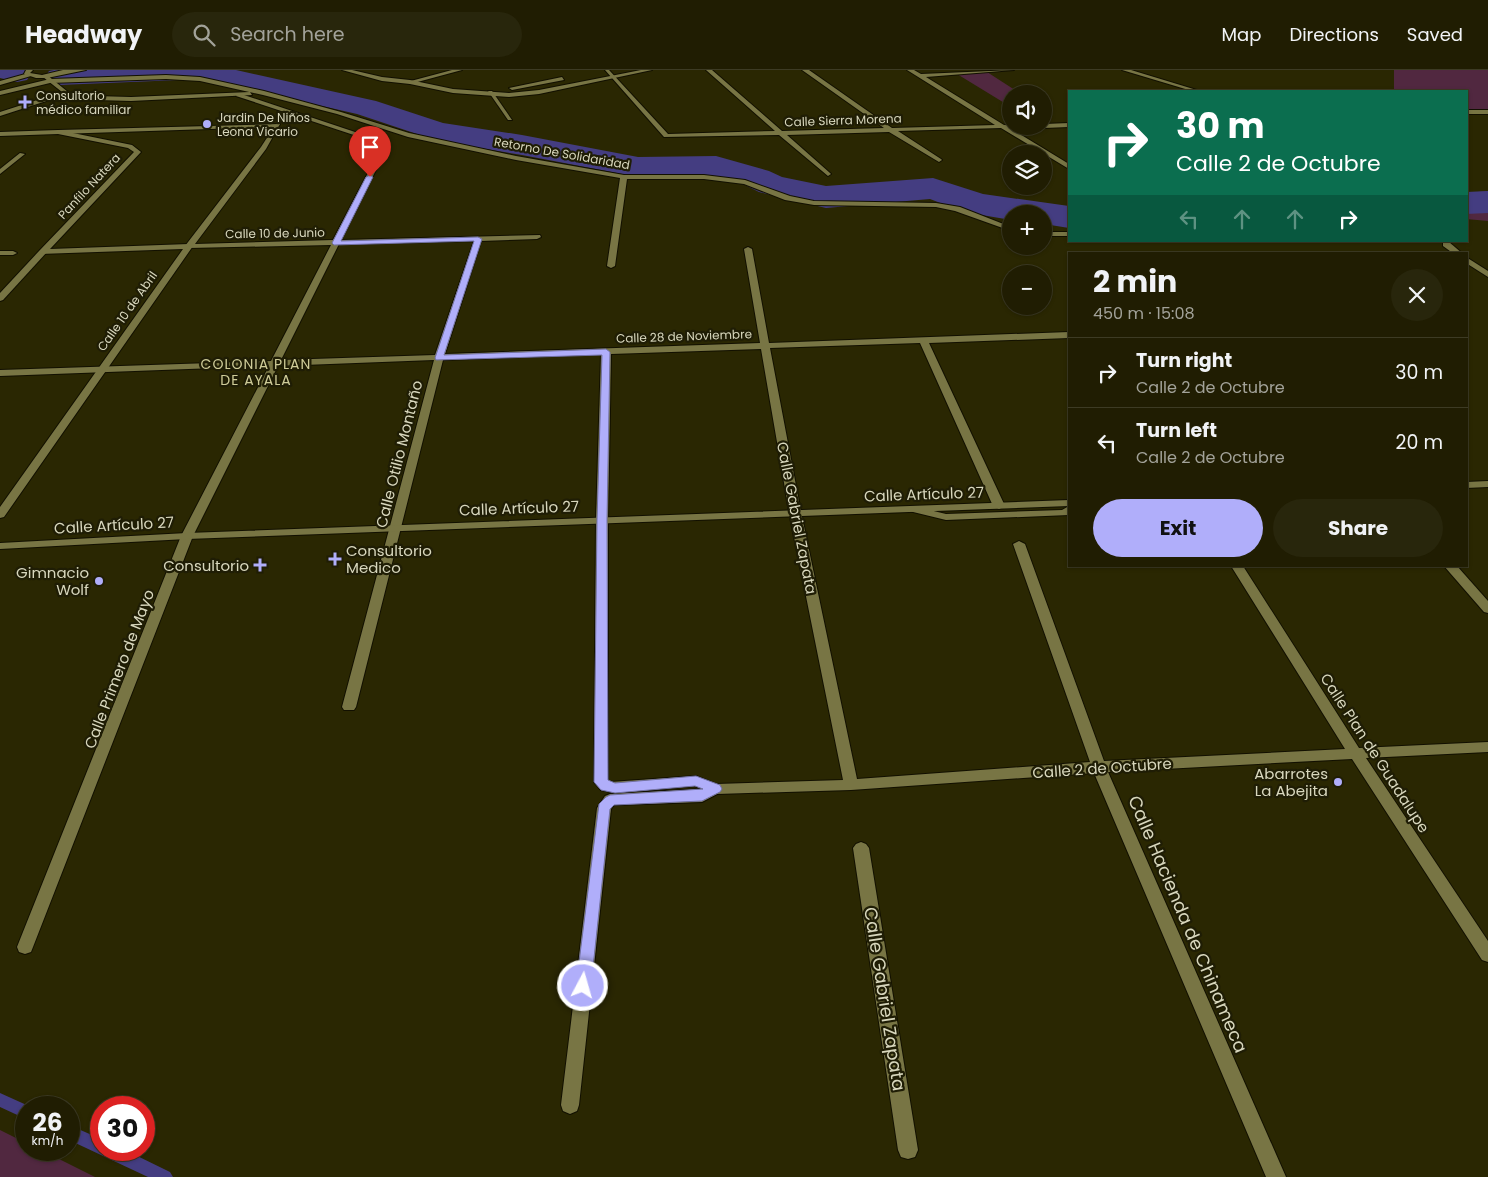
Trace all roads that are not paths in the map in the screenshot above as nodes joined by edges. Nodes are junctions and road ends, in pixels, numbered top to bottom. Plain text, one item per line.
1 (67, 70) edge
2 (83, 70) edge
3 (345, 70) edge
4 (459, 70) edge
5 (614, 70) edge
6 (649, 70) edge
7 (709, 70) edge
8 (805, 70) edge
9 (910, 70) edge
10 (1011, 70) edge
11 (1125, 70) edge
12 (607, 71) junction
13 (29, 72) edge
14 (387, 72) dead end
15 (590, 74) dead end
16 (45, 76) junction
17 (921, 76) junction
18 (572, 77) dead end
19 (613, 77) junction
20 (50, 81) junction
21 (410, 82) junction
22 (0, 83) edge
23 (1194, 90) edge
24 (490, 92) junction
25 (0, 93) edge
26 (264, 93) junction
27 (238, 95) junction
28 (60, 97) junction
29 (1468, 112) edge
30 (1488, 112) edge
31 (0, 114) edge
32 (510, 119) dead end
33 (1068, 125) edge
34 (1052, 126) edge
35 (1001, 127) junction
36 (892, 130) junction
37 (58, 132) junction
38 (781, 133) junction
39 (0, 134) edge
40 (22, 154) dead end
41 (939, 160) dead end
42 (1068, 166) edge
43 (0, 172) edge
44 (828, 174) dead end
45 (624, 177) junction
46 (1002, 226) edge
47 (1052, 234) edge
48 (1068, 234) edge
49 (537, 237) dead end
50 (478, 239) junction
51 (336, 243) junction
52 (1446, 244) dead end
53 (189, 246) junction
54 (748, 249) dead end
55 (13, 252) dead end
56 (43, 252) junction
57 (1457, 252) edge
58 (0, 253) edge
59 (1468, 260) edge
60 (611, 266) dead end
61 (1488, 275) edge
62 (0, 298) edge
63 (1068, 335) edge
64 (924, 340) junction
65 (766, 346) junction
66 (606, 352) junction
67 (439, 358) junction
68 (275, 363) junction
69 (102, 368) junction
70 (0, 373) edge
71 (1488, 484) edge
72 (1468, 485) edge
73 (1068, 503) edge
74 (999, 506) junction
75 (913, 509) junction
76 (1068, 510) edge
77 (795, 512) junction
78 (0, 515) edge
79 (602, 520) junction
80 (395, 529) junction
81 (187, 536) junction
82 (1019, 544) dead end
83 (0, 546) edge
84 (1237, 567) edge
85 (1451, 567) edge
86 (1488, 609) edge
87 (349, 707) dead end
88 (1488, 747) edge
89 (1355, 753) junction
90 (1099, 767) junction
91 (851, 785) junction
92 (715, 789) junction
93 (861, 848) dead end
94 (25, 947) dead end
95 (1488, 955) edge
96 (570, 1105) dead end
97 (908, 1150) dead end
98 (1276, 1177) edge

1 - 2 street
1 - 16 street
3 - 21 street
4 - 21 street
5 - 12 street
6 - 19 street
7 - 38 street
8 - 36 street
9 - 17 street
10 - 17 street
11 - 23 street
12 - 15 street
12 - 19 street
13 - 16 street
13 - 22 street
14 - 21 street
16 - 20 street
17 - 35 street
18 - 24 street
19 - 24 street
19 - 38 street, Calle Sierra Morena
20 - 25 street, Retorno De Solidaridad
20 - 26 street, Retorno De Solidaridad
20 - 28 street
21 - 24 street
24 - 32 street
26 - 27 street
26 - 45 street, Retorno De Solidaridad
27 - 28 street
27 - 51 street, Calle Primero de Mayo
28 - 31 street
29 - 30 street
33 - 34 street
35 - 36 street, Calle Sierra Morena
35 - 42 street
36 - 38 street, Calle Sierra Morena
36 - 41 street
37 - 39 street
37 - 53 street, Calle 10 de Abril
37 - 56 street, Panfilo Natera
38 - 44 street
40 - 43 street
45 - 46 street, Retorno De Solidaridad
45 - 60 street
47 - 48 street
49 - 50 street, Calle 10 de Junio
50 - 51 street, Calle 10 de Junio
50 - 67 street, Calle Otilio Montaño
51 - 53 street, Calle 10 de Junio
51 - 68 street, Calle Primero de Mayo
52 - 57 street
53 - 56 street, Calle 10 de Junio
53 - 69 street, Calle 10 de Abril
54 - 65 street, Calle Gabriel Zapata
55 - 58 street
56 - 62 street, Panfilo Natera
59 - 61 street
63 - 64 street, Calle 28 de Noviembre
64 - 65 street, Calle 28 de Noviembre
64 - 74 street
65 - 66 street, Calle 28 de Noviembre
65 - 77 street, Calle Gabriel Zapata
66 - 67 street, Calle 28 de Noviembre
66 - 79 street
67 - 68 street, Calle 28 de Noviembre
67 - 80 street, Calle Otilio Montaño
68 - 69 street, Calle 28 de Noviembre
68 - 81 street, Calle Primero de Mayo
69 - 70 street, Calle 28 de Noviembre
69 - 78 street, Calle 10 de Abril
71 - 72 street
73 - 74 street, Calle Artículo 27
74 - 75 street, Calle Artículo 27
75 - 76 street
75 - 77 street, Calle Artículo 27
77 - 79 street, Calle Artículo 27
77 - 91 street, Calle Gabriel Zapata
79 - 80 street, Calle Artículo 27
79 - 92 street, Calle 2 de Octubre
80 - 81 street, Calle Artículo 27
80 - 87 street, Calle Otilio Montaño
81 - 83 street, Calle Artículo 27
81 - 94 street, Calle Primero de Mayo
82 - 90 street, Calle Hacienda de Chinameca
84 - 89 street, Calle Plan de Guadalupe
85 - 86 street
88 - 89 street, Calle 2 de Octubre
89 - 90 street, Calle 2 de Octubre
89 - 95 street, Calle Plan de Guadalupe
90 - 91 street, Calle 2 de Octubre
90 - 98 street, Calle Hacienda de Chinameca
91 - 92 street, Calle 2 de Octubre
92 - 96 street, Calle 2 de Octubre
93 - 97 street, Calle Gabriel Zapata

